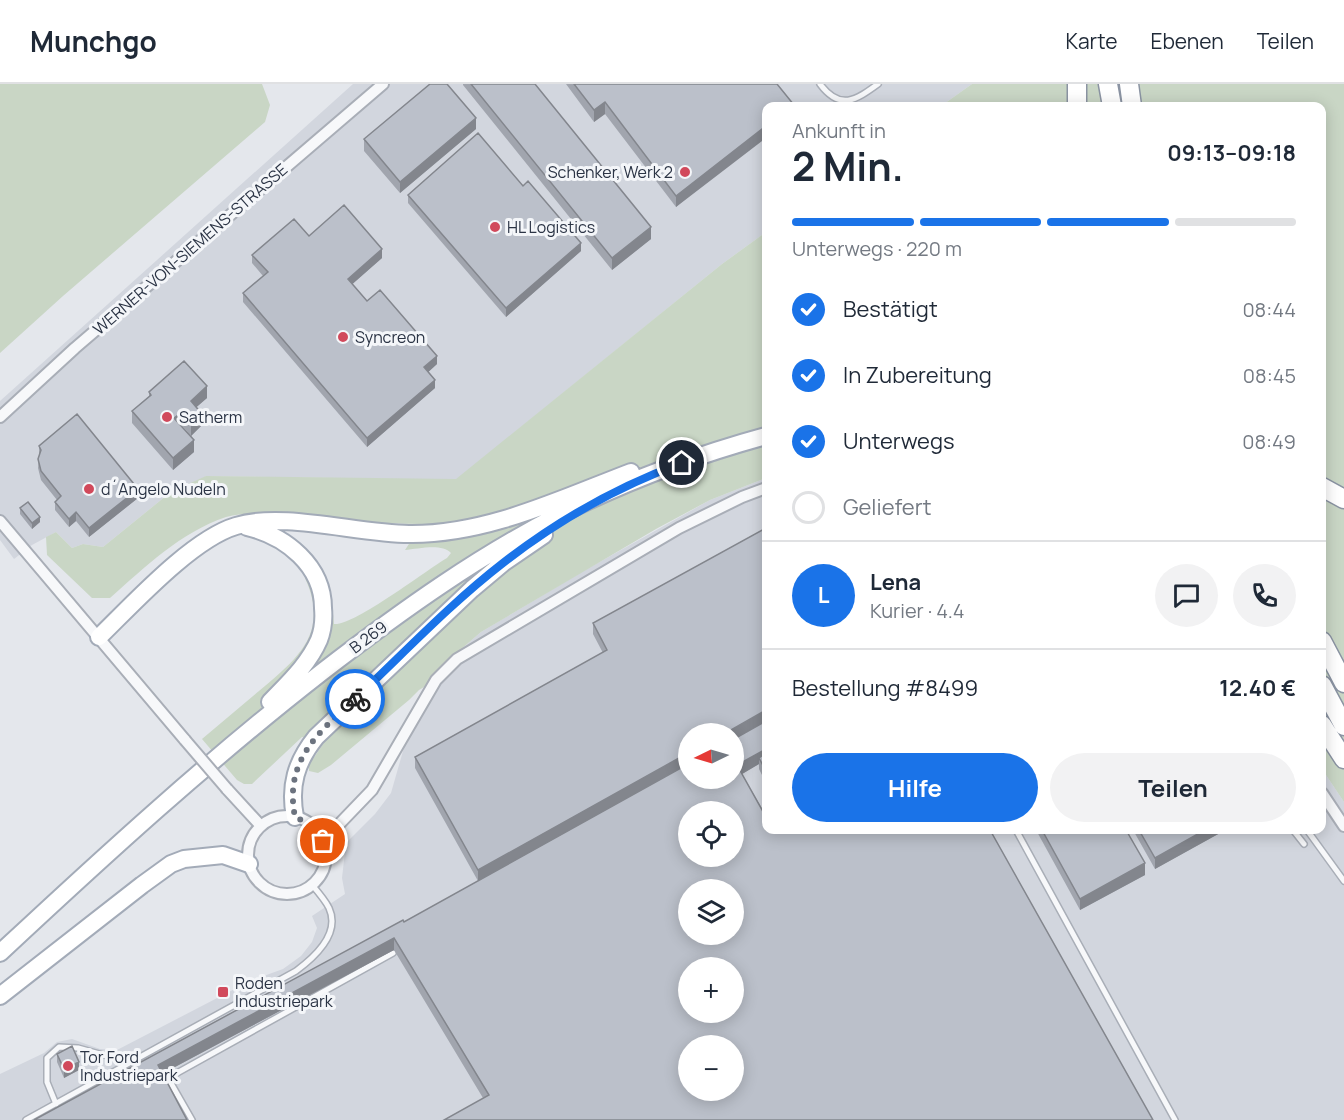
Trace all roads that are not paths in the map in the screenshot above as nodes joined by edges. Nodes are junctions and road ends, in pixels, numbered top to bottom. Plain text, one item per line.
1 (383, 84) edge
2 (820, 84) edge
3 (878, 84) edge
4 (1077, 84) edge
5 (1108, 84) edge
6 (1129, 84) edge
7 (1077, 102) edge
8 (1111, 102) edge
9 (1131, 102) edge
10 (0, 417) edge
11 (762, 427) edge
12 (762, 437) edge
13 (641, 474) junction
14 (1326, 479) edge
15 (1344, 488) edge
16 (1326, 489) edge
17 (762, 490) edge
18 (1344, 499) edge
19 (0, 521) edge
20 (238, 525) junction
21 (99, 637) junction
22 (1326, 649) edge
23 (1344, 683) edge
24 (1326, 692) edge
25 (264, 707) junction
26 (1344, 726) edge
27 (1326, 731) edge
28 (1344, 759) edge
29 (1326, 799) edge
30 (295, 817) junction
31 (261, 826) junction
32 (1344, 826) edge
33 (1018, 834) edge
34 (1296, 834) edge
35 (1310, 834) edge
36 (323, 841) junction
37 (1304, 844) dead end
38 (249, 864) junction
39 (1344, 881) edge
40 (312, 885) junction
41 (63, 894) junction
42 (0, 953) edge
43 (393, 953) edge
44 (0, 996) edge
45 (141, 1057) junction
46 (56, 1104) junction
47 (26, 1120) edge
48 (192, 1120) edge
49 (1175, 1120) edge

1 - 10 street, WERNER-VON-SIEMENS-STRASSE
2 - 3 lane
4 - 7 highway
5 - 8 highway
6 - 9 highway
11 - 13 main road
12 - 13 main road, B 269 / B 269
13 - 20 main road
13 - 25 main road
13 - 30 main road
13 - 41 main road, B 269 / B 269
14 - 15 highway
16 - 18 highway
17 - 36 street
19 - 21 street
20 - 21 main road
20 - 25 main road
21 - 31 street, bridge
22 - 23 highway
24 - 26 highway
25 - 41 main road
27 - 28 highway
29 - 32 street
30 - 31 street
30 - 36 street
31 - 38 street
33 - 49 lane
34 - 37 lane
35 - 39 lane
36 - 40 street
38 - 40 street
38 - 44 main road
40 - 45 lane
41 - 42 main road, B 269 / B 269
43 - 48 lane
45 - 46 lane
45 - 46 lane
46 - 47 lane

